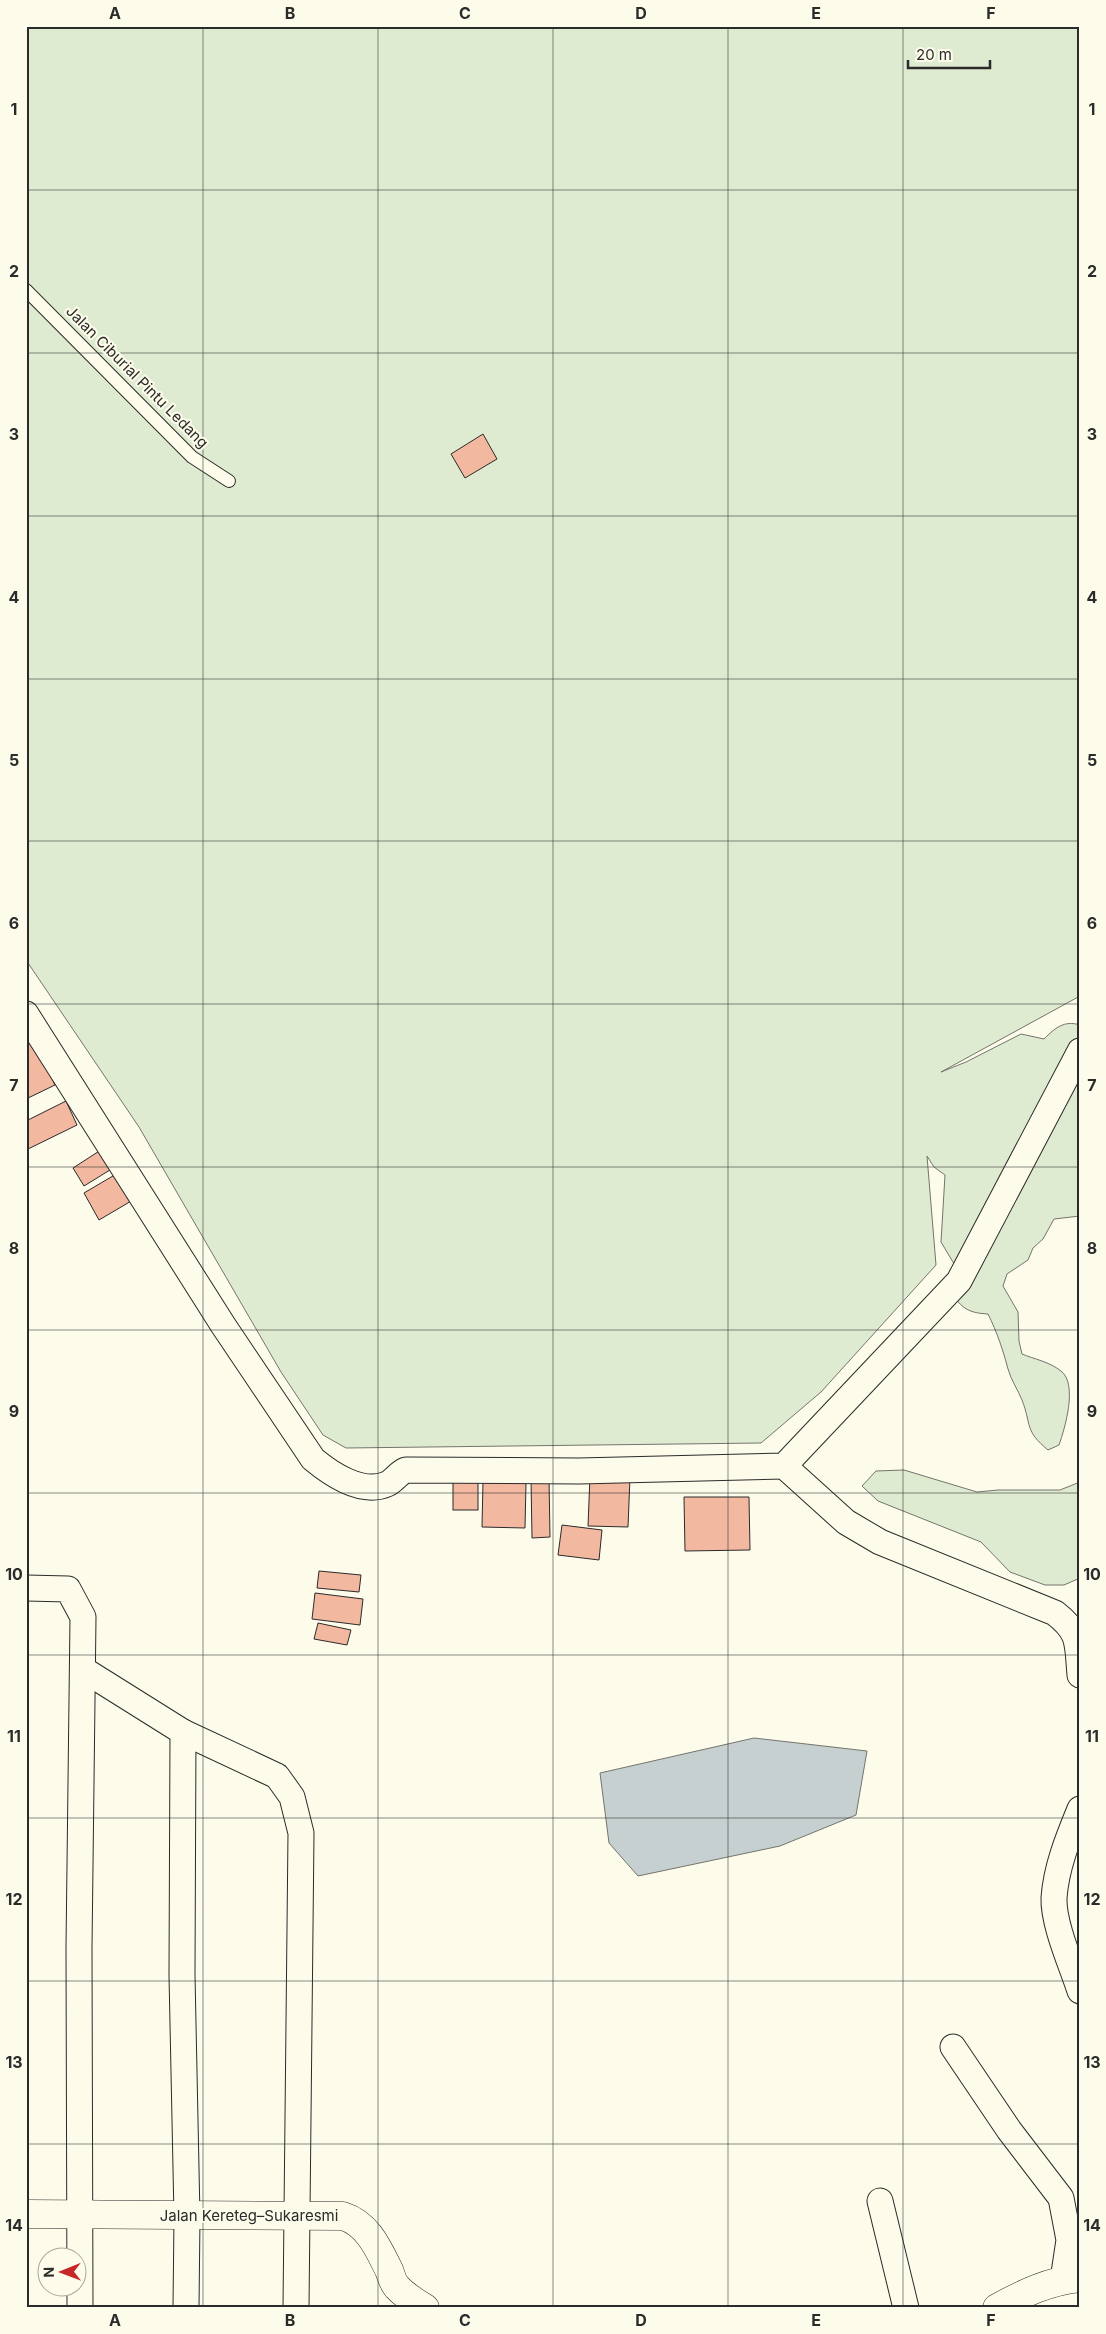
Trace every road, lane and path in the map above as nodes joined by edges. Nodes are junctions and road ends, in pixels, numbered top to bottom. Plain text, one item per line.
1 (26, 290) edge
2 (229, 481) dead end
3 (26, 1014) edge
4 (1080, 1051) edge
5 (784, 1466) junction
6 (26, 1588) edge
7 (84, 1670) junction
8 (1080, 1675) edge
9 (183, 1732) junction
10 (1080, 1809) edge
11 (1080, 1991) edge
12 (953, 2047) dead end
13 (880, 2201) dead end
14 (26, 2214) edge
15 (296, 2214) junction
16 (80, 2216) junction
17 (187, 2216) junction
18 (1071, 2279) edge
19 (80, 2308) edge
20 (186, 2308) edge
21 (296, 2308) edge
22 (425, 2308) edge
23 (906, 2308) edge
24 (997, 2308) edge

1 - 2 lane, Jalan Ciburial Pintu Ledang
3 - 5 street
4 - 5 street
5 - 8 street
6 - 7 street
7 - 9 street
7 - 16 street
9 - 15 street
9 - 17 street
10 - 11 street
12 - 18 street
13 - 23 street
14 - 16 street, Jalan Kereteg–Sukaresmi
15 - 17 street, Jalan Kereteg–Sukaresmi
15 - 21 street
15 - 22 street, Jalan Kereteg–Sukaresmi
16 - 17 street, Jalan Kereteg–Sukaresmi
16 - 19 street
17 - 20 street
18 - 24 street

